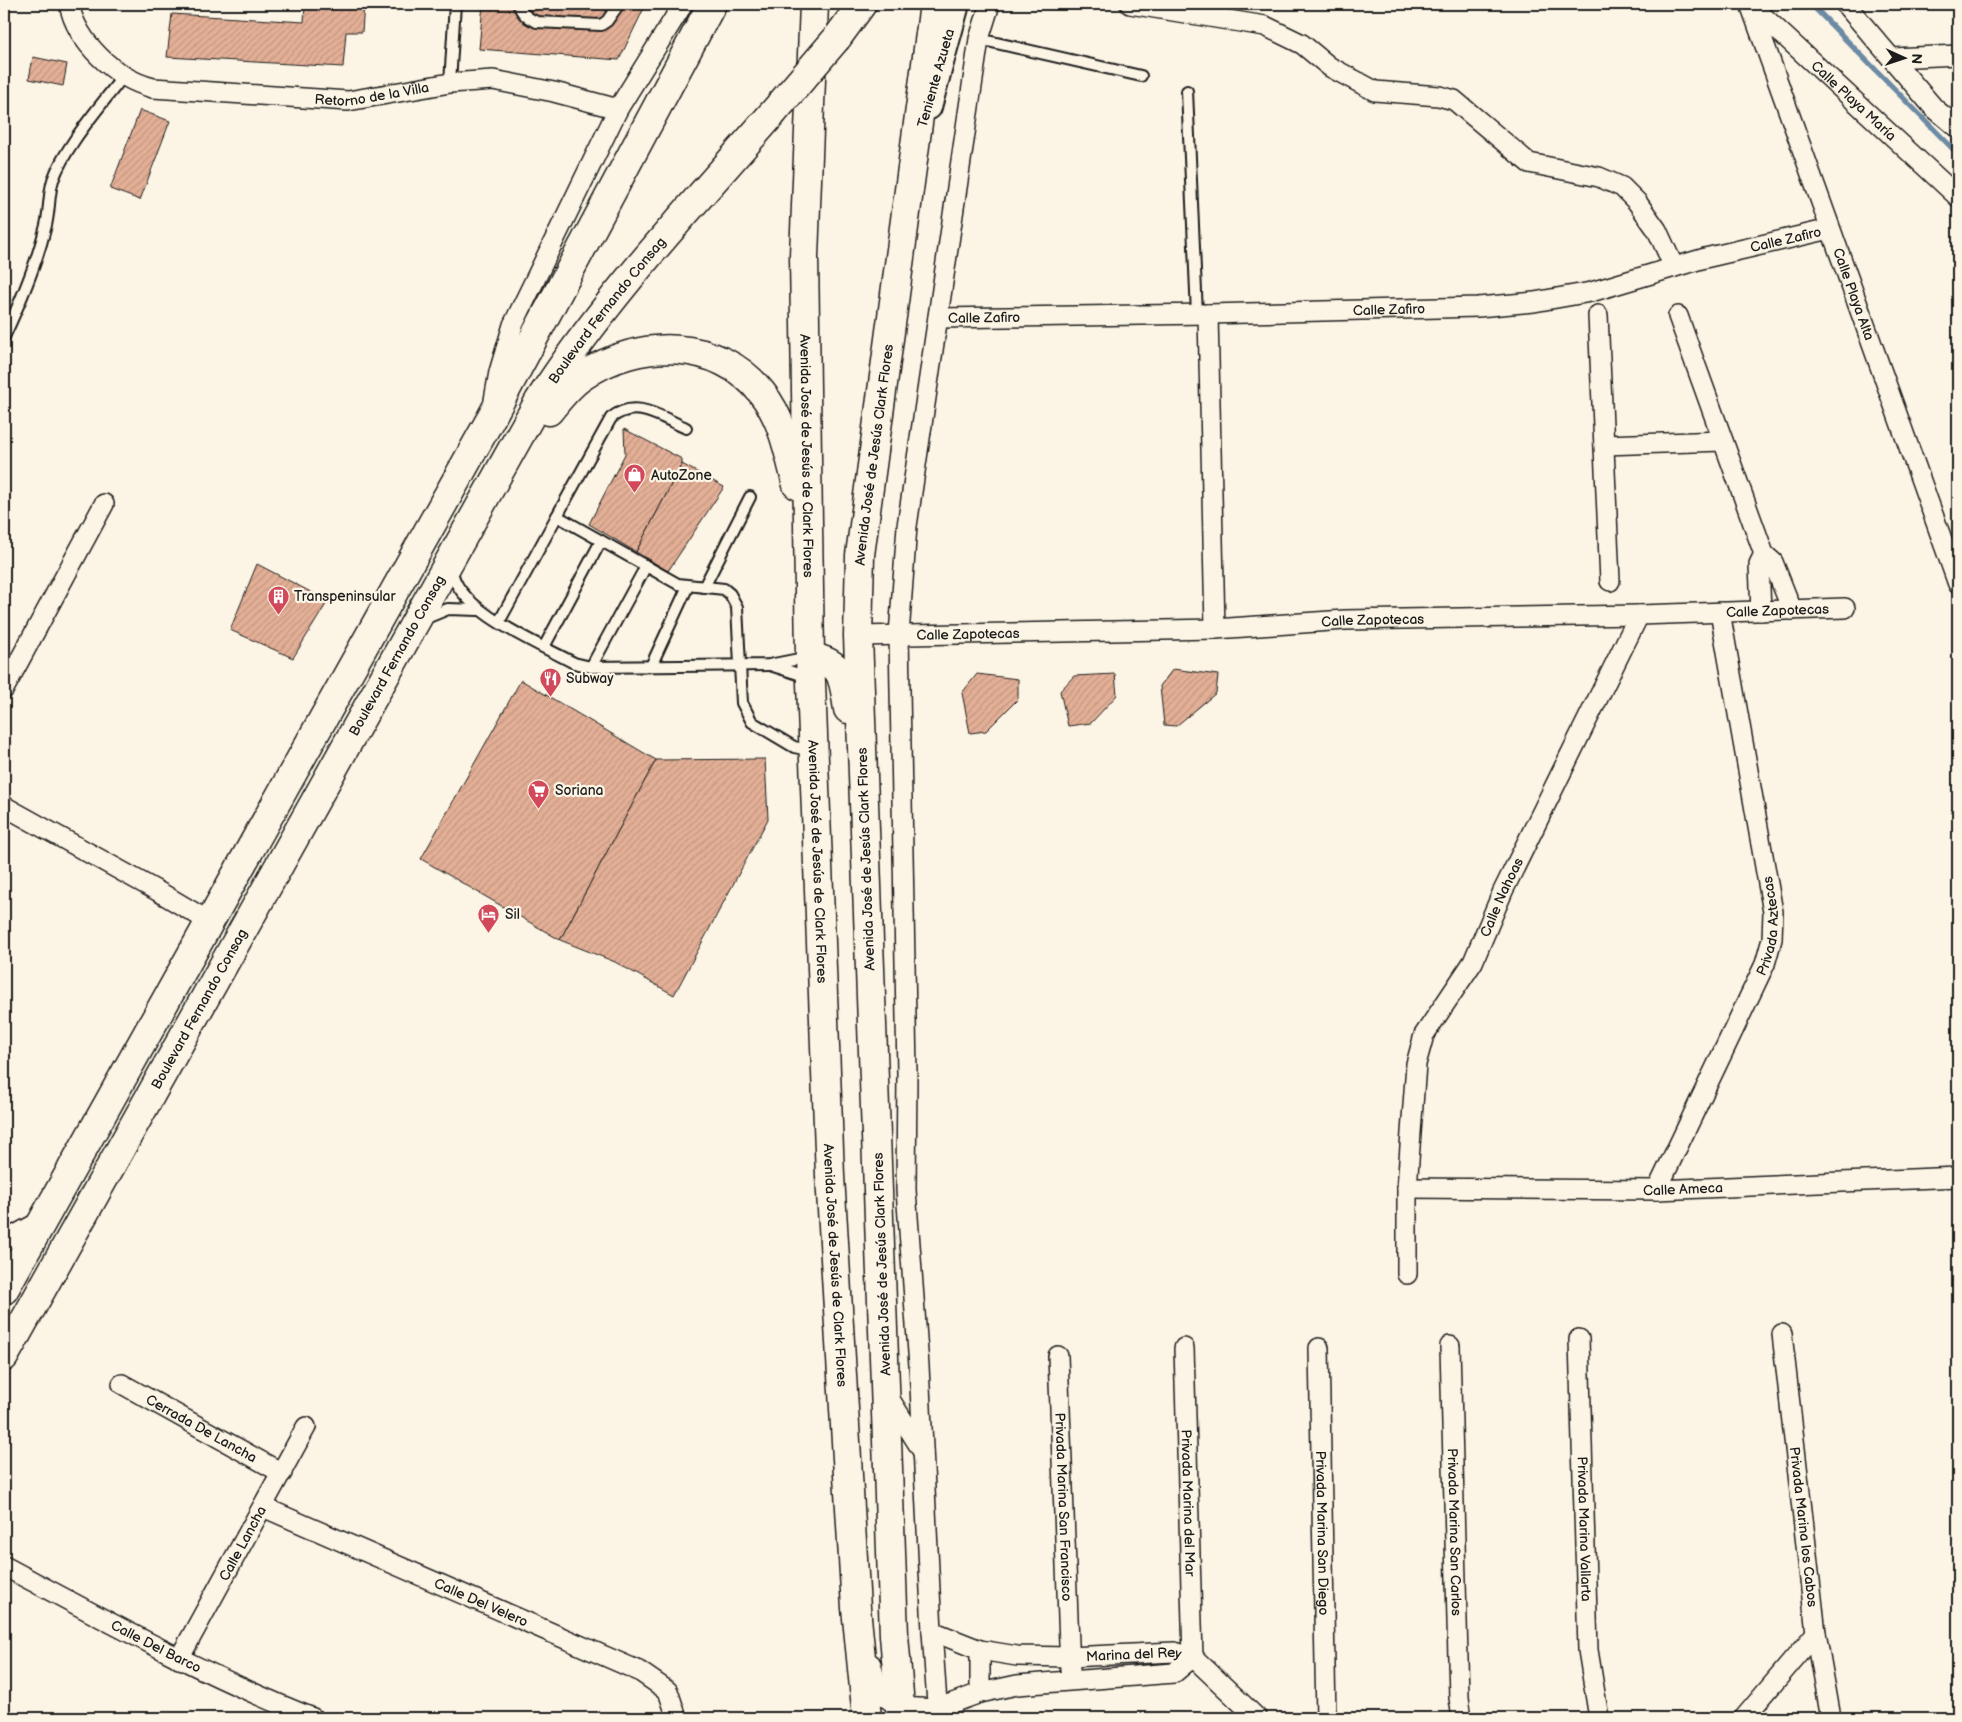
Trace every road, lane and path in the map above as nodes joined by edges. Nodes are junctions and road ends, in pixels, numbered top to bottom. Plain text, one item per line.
1 (69, 4) edge
2 (455, 4) edge
3 (518, 4) edge
4 (618, 4) edge
5 (683, 4) edge
6 (712, 4) edge
7 (814, 4) edge
8 (862, 4) edge
9 (934, 4) edge
10 (957, 4) edge
11 (990, 4) edge
12 (1130, 4) edge
13 (1750, 4) edge
14 (1845, 4) edge
15 (979, 39) junction
16 (1958, 55) edge
17 (1892, 58) junction
18 (124, 74) junction
19 (1141, 76) dead end
20 (450, 83) junction
21 (1187, 91) dead end
22 (618, 109) junction
23 (1958, 128) edge
24 (914, 152) junction
25 (1958, 197) edge
26 (1830, 229) junction
27 (1674, 268) junction
28 (1202, 314) junction
29 (1598, 315) dead end
30 (1678, 316) dead end
31 (938, 318) junction
32 (4, 337) edge
33 (490, 420) junction
34 (686, 428) dead end
35 (1723, 441) junction
36 (1604, 445) junction
37 (511, 450) junction
38 (750, 497) dead end
39 (104, 504) dead end
40 (557, 516) junction
41 (808, 534) junction
42 (601, 541) junction
43 (1764, 554) junction
44 (452, 558) junction
45 (646, 566) junction
46 (1610, 581) dead end
47 (1958, 584) edge
48 (688, 586) junction
49 (704, 587) junction
50 (1845, 608) dead end
51 (478, 610) junction
52 (1792, 610) junction
53 (1761, 611) junction
54 (1720, 612) junction
55 (1639, 615) junction
56 (500, 622) junction
57 (1215, 629) junction
58 (410, 633) junction
59 (899, 635) junction
60 (858, 636) junction
61 (544, 646) junction
62 (740, 665) junction
63 (769, 665) junction
64 (651, 666) junction
65 (591, 667) junction
66 (810, 667) junction
67 (4, 689) edge
68 (324, 718) junction
69 (352, 735) junction
70 (814, 751) junction
71 (861, 764) junction
72 (4, 806) edge
73 (210, 922) junction
74 (1958, 1177) edge
75 (1408, 1188) junction
76 (1657, 1190) junction
77 (41, 1221) junction
78 (4, 1241) edge
79 (1407, 1274) dead end
80 (4, 1290) edge
81 (1782, 1334) dead end
82 (1579, 1339) dead end
83 (1450, 1346) dead end
84 (1184, 1348) dead end
85 (1319, 1348) dead end
86 (1058, 1356) dead end
87 (4, 1357) edge
88 (122, 1384) dead end
89 (886, 1393) junction
90 (306, 1427) dead end
91 (923, 1453) junction
92 (282, 1473) junction
93 (263, 1507) junction
94 (4, 1566) edge
95 (856, 1608) junction
96 (932, 1631) junction
97 (1816, 1634) junction
98 (980, 1650) junction
99 (1193, 1657) junction
100 (1069, 1658) junction
101 (179, 1659) junction
102 (1070, 1680) junction
103 (980, 1693) junction
104 (901, 1713) edge
105 (937, 1714) edge
106 (312, 1718) edge
107 (677, 1718) edge
108 (867, 1718) edge
109 (1257, 1718) edge
110 (1326, 1718) edge
111 (1462, 1718) edge
112 (1599, 1718) edge
113 (1744, 1718) edge
114 (1831, 1718) edge

1 - 18 street, Retorno de la Villa
2 - 20 lane
3 - 4 lane
5 - 22 street
6 - 33 highway
7 - 41 highway, Avenida José de Jesús de Clark Flores
8 - 37 highway, Boulevard Fernando Consag, bridge
9 - 24 highway, Avenida José de Jesús Clark Flores
10 - 24 street, Teniente Azueta
11 - 15 street
12 - 27 street
13 - 25 street, Calle Playa María
13 - 26 street, Calle Playa Alta
14 - 17 street
15 - 19 lane
15 - 31 street
16 - 17 street
17 - 23 street
18 - 20 street, Retorno de la Villa
18 - 32 lane
20 - 22 street, Retorno de la Villa
21 - 28 lane
22 - 33 street
24 - 60 highway, Avenida José de Jesús Clark Flores
26 - 27 street, Calle Zafiro
26 - 47 street, Calle Playa Alta
27 - 28 street, Calle Zafiro
28 - 31 street, Calle Zafiro
28 - 57 street
29 - 36 street
30 - 35 street
31 - 59 street
33 - 68 highway
34 - 40 lane
35 - 36 street
35 - 43 street
36 - 46 street
37 - 41 highway
37 - 44 highway, Boulevard Fernando Consag
38 - 49 lane
39 - 67 street
40 - 42 lane
40 - 56 lane
41 - 66 highway, Avenida José de Jesús de Clark Flores
42 - 45 lane
42 - 61 lane
43 - 52 street
43 - 53 street
44 - 51 lane
44 - 58 highway, Boulevard Fernando Consag
45 - 48 lane
45 - 65 lane
48 - 49 lane
48 - 64 lane
49 - 62 lane
50 - 52 street, Calle Zapotecas
51 - 56 lane
51 - 58 lane
52 - 53 street, Calle Zapotecas
53 - 54 street, Calle Zapotecas
54 - 55 street, Calle Zapotecas
54 - 76 street, Privada Aztecas
55 - 57 street, Calle Zapotecas
55 - 75 street, Calle Nahoas
56 - 61 lane
57 - 59 street, Calle Zapotecas
58 - 69 highway, Boulevard Fernando Consag
59 - 60 street, Calle Zapotecas
59 - 91 street
60 - 71 highway, Avenida José de Jesús Clark Flores
61 - 65 lane
62 - 63 lane
62 - 64 lane
62 - 70 lane
63 - 66 lane
63 - 66 lane
64 - 65 lane
66 - 70 highway, Avenida José de Jesús de Clark Flores
66 - 71 highway
68 - 69 highway
68 - 73 highway
69 - 87 highway, Boulevard Fernando Consag
70 - 95 highway, Avenida José de Jesús de Clark Flores
71 - 89 highway, Avenida José de Jesús Clark Flores
72 - 73 street
73 - 77 highway
74 - 76 street, Calle Ameca
75 - 76 street, Calle Ameca
75 - 79 street, Calle Nahoas
77 - 78 street
77 - 80 highway
81 - 97 street, Privada Marina los Cabos
82 - 112 street, Privada Marina Vallarta
83 - 111 street, Privada Marina San Carlos
84 - 99 street, Privada Marina del Mar
85 - 110 street, Privada Marina San Diego
86 - 100 street, Privada Marina San Francisco
88 - 92 street, Cerrada De Lancha
89 - 91 street
89 - 104 highway, Avenida José de Jesús Clark Flores
90 - 92 street, Calle Lancha
91 - 96 street
92 - 93 street, Calle Lancha
93 - 101 street, Calle Lancha
93 - 107 street, Calle Del Velero
94 - 101 street, Calle Del Barco
95 - 104 street
95 - 108 highway, Avenida José de Jesús de Clark Flores
96 - 98 street, Marina del Rey
96 - 105 street
97 - 113 street
97 - 114 street, Privada Marina los Cabos
98 - 100 street, Marina del Rey
98 - 103 street
99 - 100 street, Marina del Rey
99 - 102 street, Marina del Rey
99 - 109 street
100 - 102 street, Privada Marina San Francisco
101 - 106 street, Calle Del Barco
102 - 103 street, Marina del Rey
103 - 105 street, Marina del Rey
104 - 105 street

